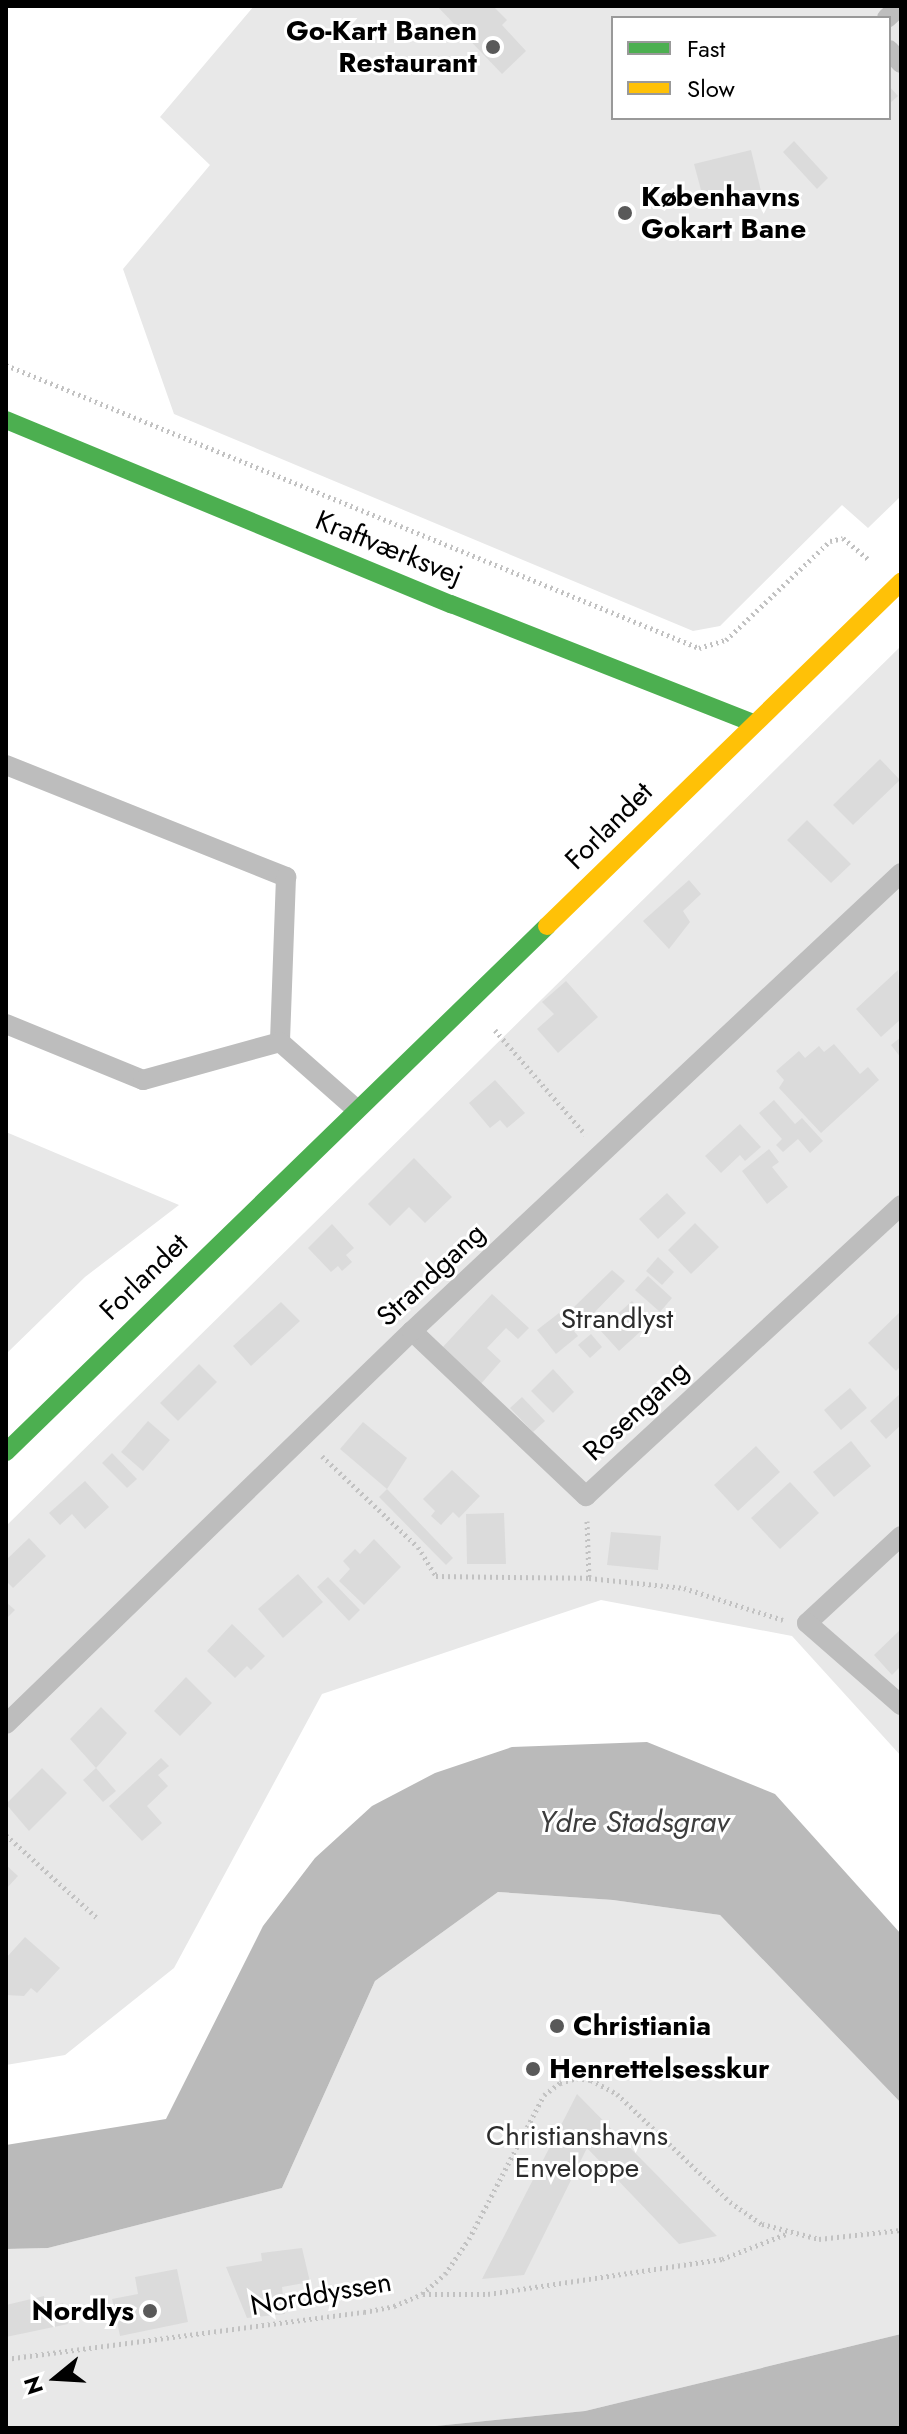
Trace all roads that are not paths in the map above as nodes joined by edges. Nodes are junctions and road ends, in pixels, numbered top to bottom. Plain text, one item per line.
1 (6, 420) edge
2 (899, 583) edge
3 (753, 723) junction
4 (6, 765) edge
5 (901, 873) edge
6 (6, 1024) edge
7 (280, 1042) junction
8 (356, 1109) junction
9 (901, 1205) edge
10 (412, 1331) junction
11 (6, 1452) edge
12 (901, 1536) edge
13 (901, 1705) edge
14 (6, 1724) edge

1 - 3 street, Kraftværksvej
2 - 3 street, Forlandet
3 - 8 street, Forlandet
4 - 7 lane
5 - 10 lane, Strandgang
6 - 7 lane
7 - 8 lane
8 - 11 street, Forlandet
9 - 10 lane, Rosengang
10 - 14 lane, Strandgang
12 - 13 lane

